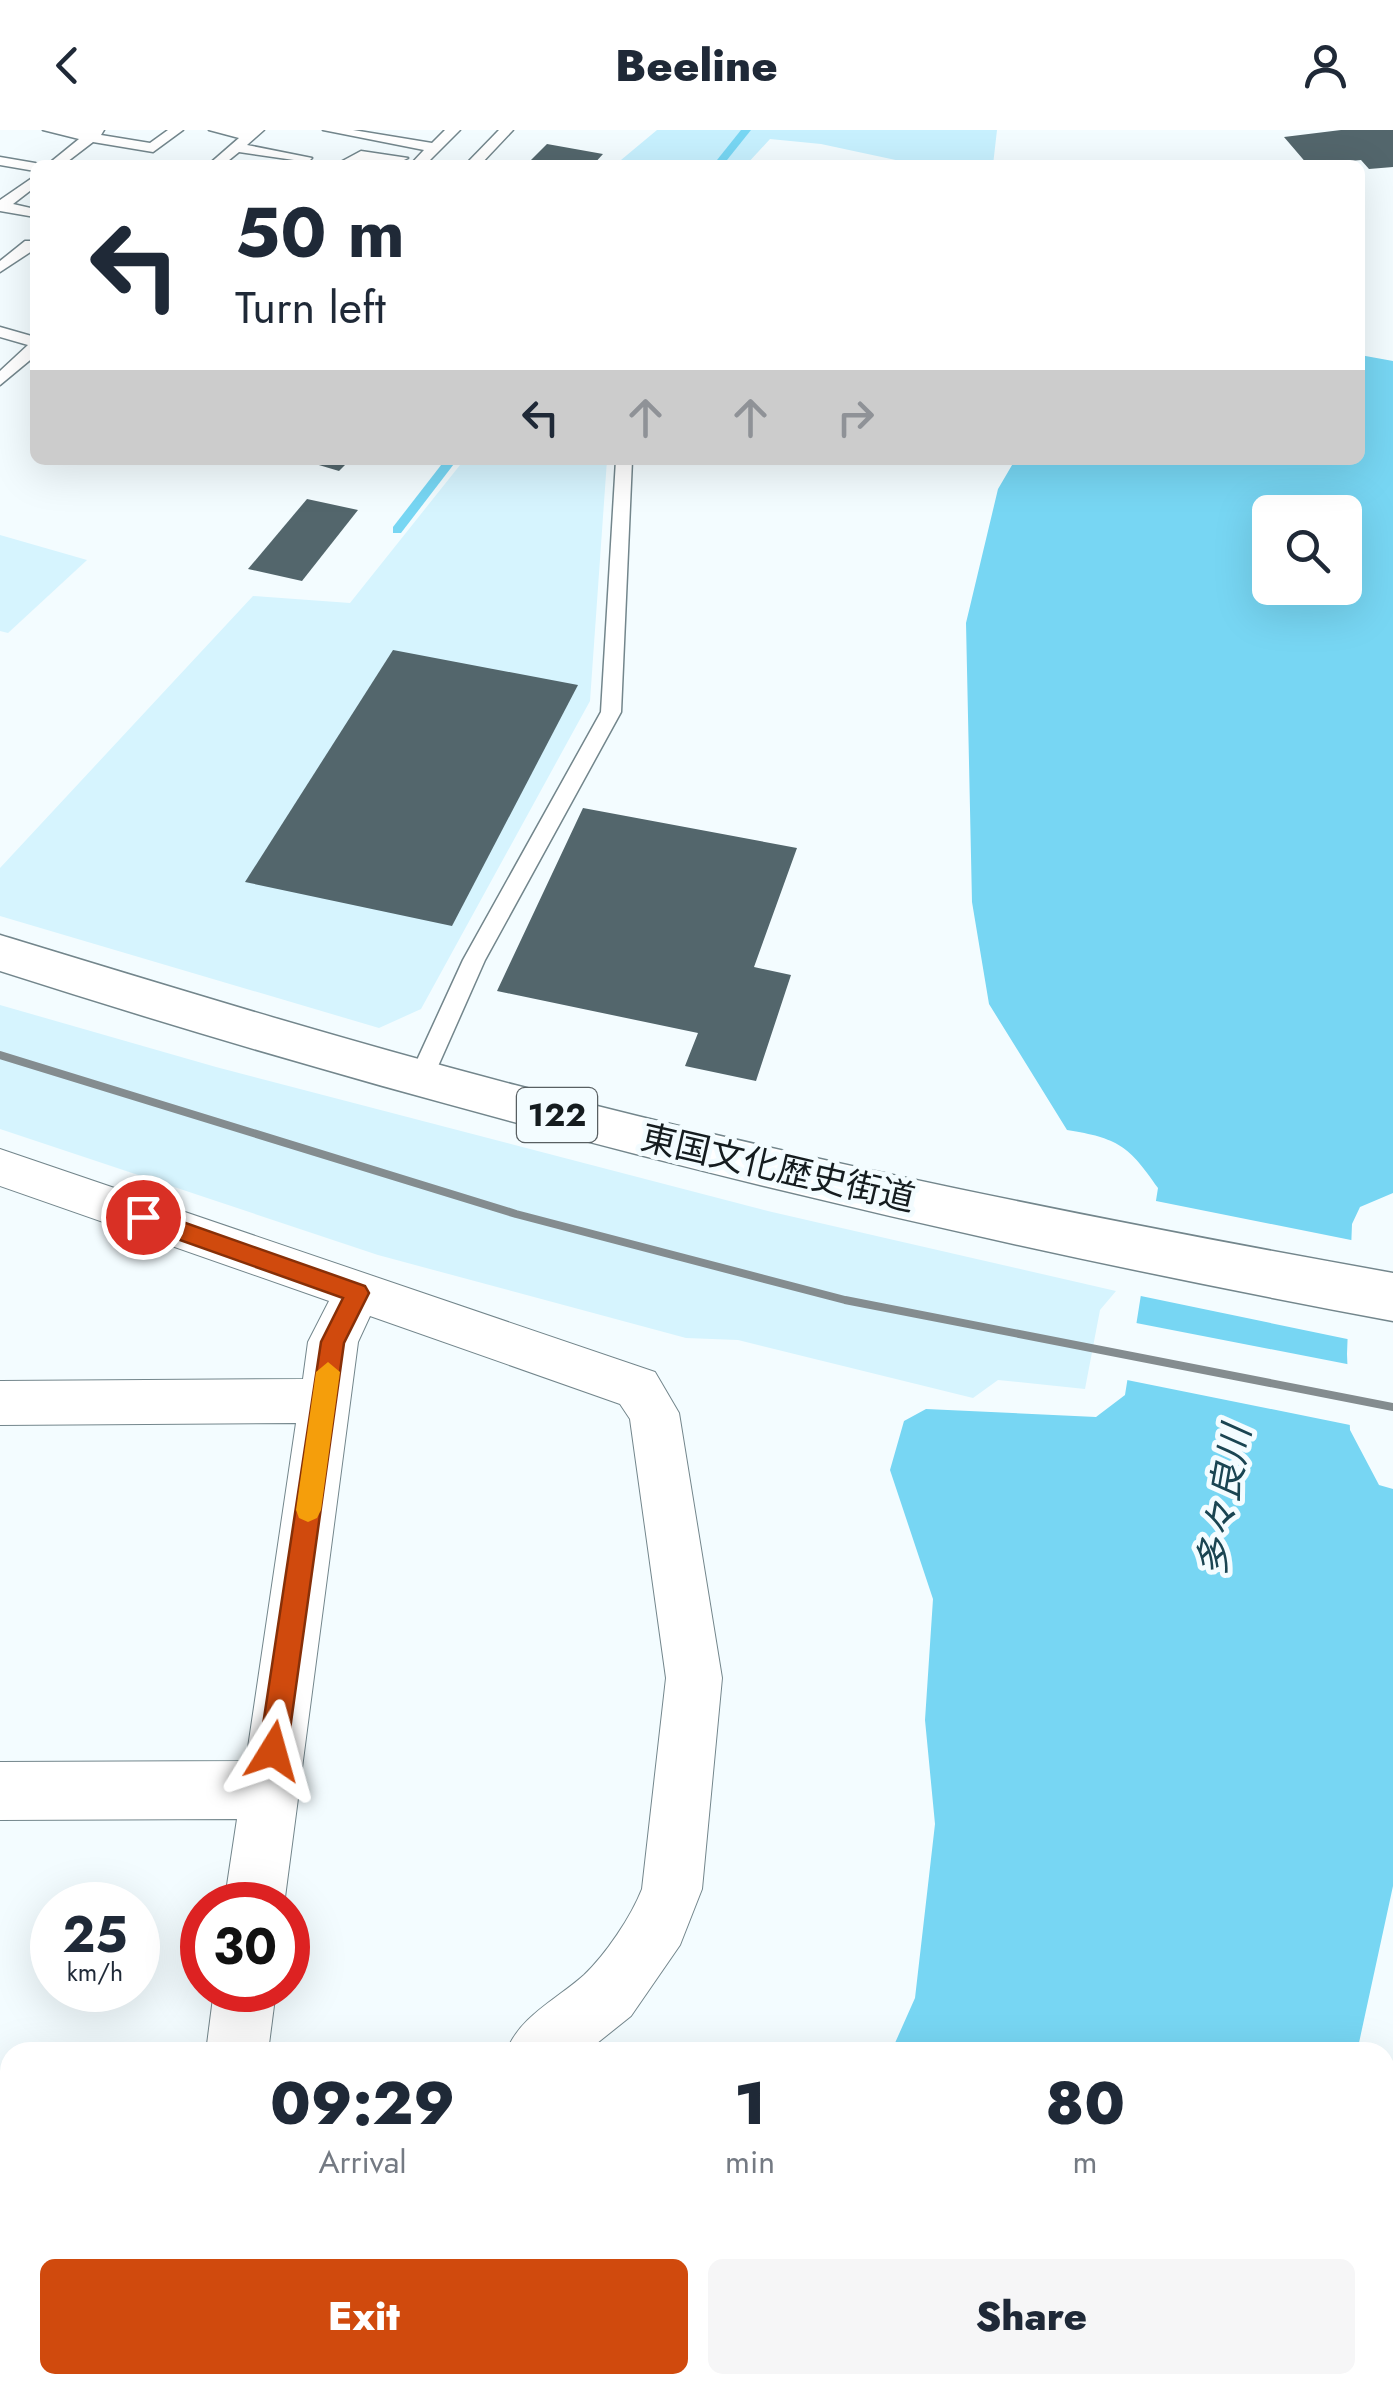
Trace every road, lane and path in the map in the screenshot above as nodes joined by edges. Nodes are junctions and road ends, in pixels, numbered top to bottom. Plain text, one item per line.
1 (50, 130) edge
2 (176, 130) edge
3 (216, 130) edge
4 (330, 130) edge
5 (453, 130) edge
6 (506, 130) edge
7 (253, 133) edge
8 (94, 134) edge
9 (236, 147) junction
10 (434, 148) junction
11 (60, 160) edge
12 (221, 160) edge
13 (302, 160) edge
14 (356, 160) edge
15 (406, 160) edge
16 (422, 160) edge
17 (477, 160) edge
18 (0, 161) edge
19 (30, 166) edge
20 (30, 184) edge
21 (0, 207) edge
22 (30, 212) edge
23 (30, 244) edge
24 (0, 268) edge
25 (30, 350) edge
26 (4, 376) edge
27 (30, 379) edge
28 (624, 465) edge
29 (0, 953) edge
30 (419, 1082) junction
31 (0, 1167) edge
32 (357, 1293) junction
33 (1386, 1296) edge
34 (324, 1400) junction
35 (0, 1403) edge
36 (267, 1790) junction
37 (0, 1791) edge
38 (257, 1882) edge
39 (242, 2012) edge
40 (239, 2042) edge
41 (549, 2042) edge

1 - 8 lane
2 - 8 lane
3 - 7 lane
4 - 10 lane
5 - 10 lane
6 - 17 lane
7 - 9 lane
8 - 11 lane
9 - 12 lane
9 - 13 lane
10 - 16 lane
14 - 15 lane
18 - 19 lane
20 - 21 lane
21 - 22 lane
23 - 24 lane
25 - 26 lane
26 - 27 lane
28 - 30 lane
29 - 30 highway, 東国文化歴史街道 / 122
30 - 33 highway, 東国文化歴史街道 / 122
31 - 32 street
32 - 34 street
32 - 41 street
34 - 35 street
34 - 36 street
36 - 37 street
36 - 38 street
39 - 40 street

